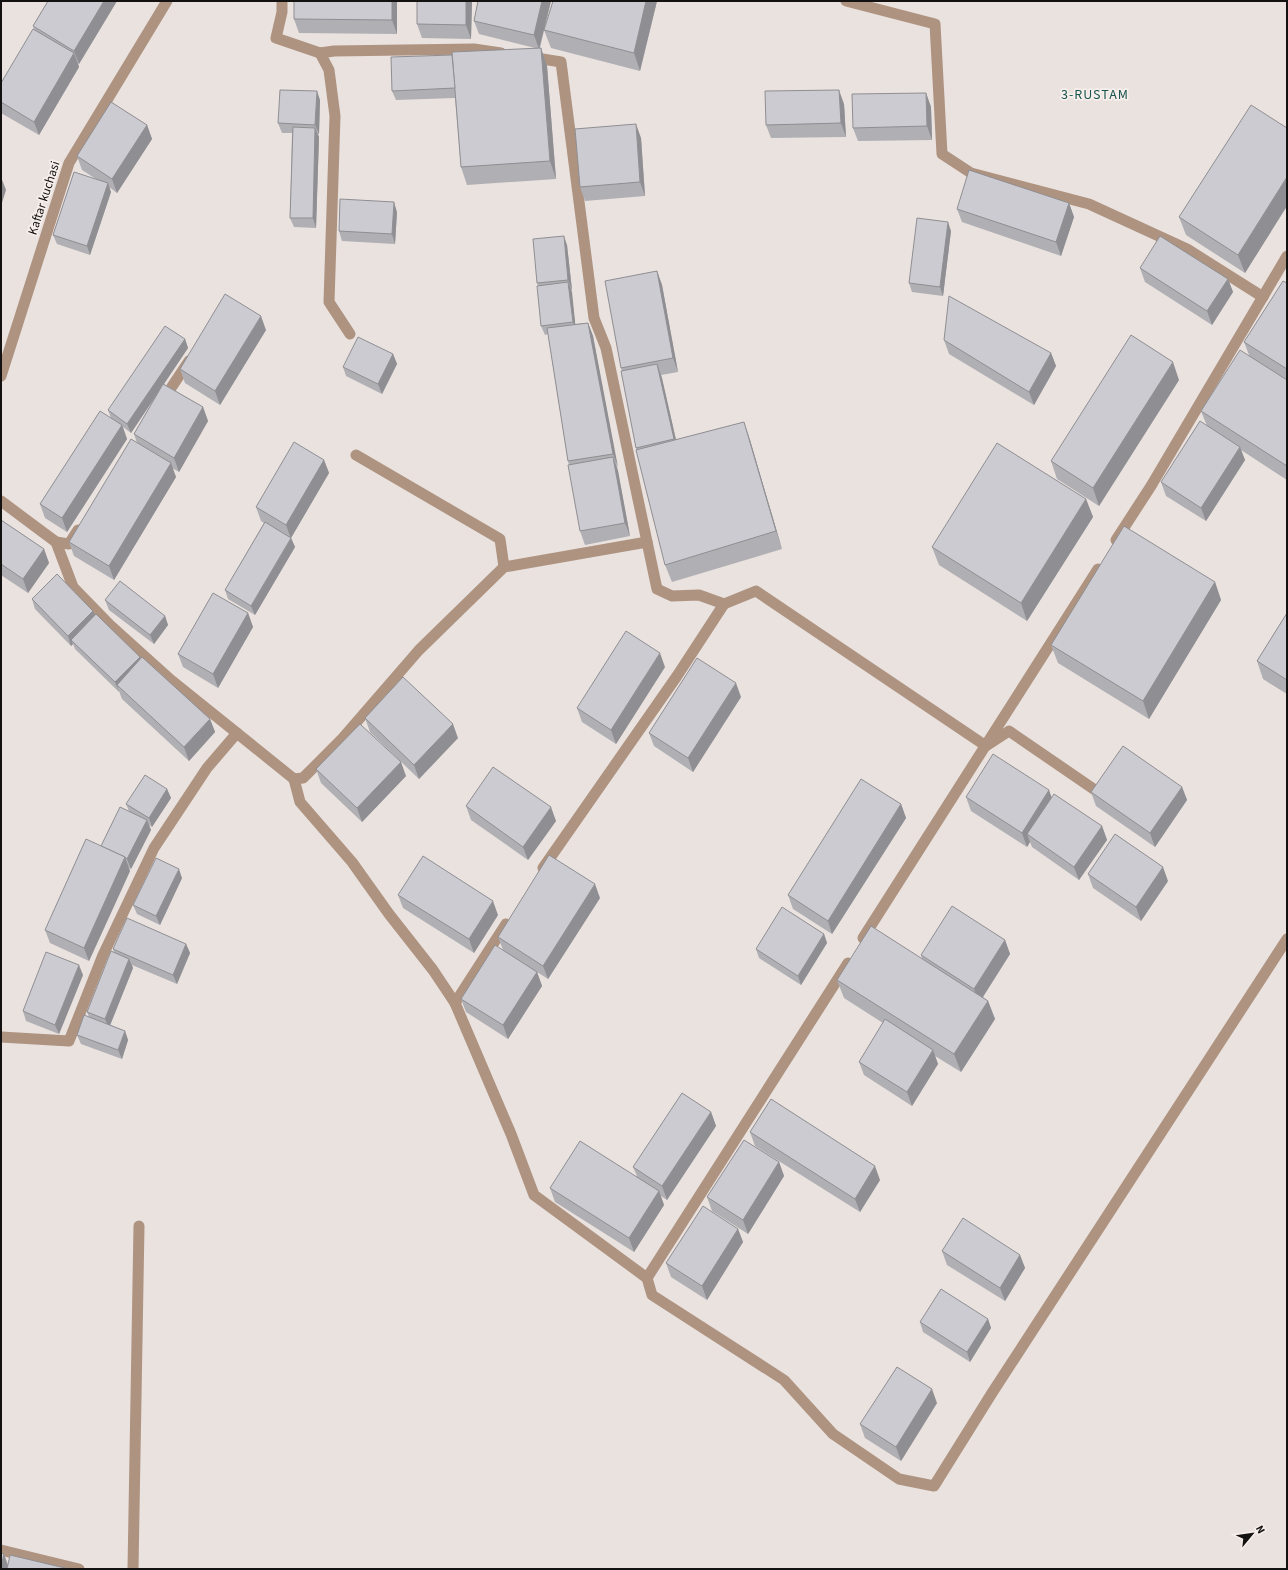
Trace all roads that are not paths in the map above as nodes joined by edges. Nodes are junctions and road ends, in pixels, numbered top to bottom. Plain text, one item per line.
1 (168, 1) edge
2 (282, 1) edge
3 (846, 1) edge
4 (320, 53) junction
5 (1287, 256) edge
6 (1263, 297) junction
7 (350, 334) dead end
8 (194, 353) edge
9 (1, 376) edge
10 (155, 412) edge
11 (356, 456) dead end
12 (1, 501) edge
13 (82, 524) edge
14 (56, 542) junction
15 (647, 542) junction
16 (504, 567) junction
17 (724, 604) junction
18 (237, 733) junction
19 (986, 746) junction
20 (294, 779) junction
21 (1095, 790) edge
22 (539, 874) edge
23 (513, 914) edge
24 (1287, 939) edge
25 (455, 1002) junction
26 (1, 1037) edge
27 (139, 1226) dead end
28 (647, 1278) junction
29 (1, 1550) edge
30 (79, 1569) edge
31 (133, 1569) edge

1 - 9 street, Kaftar kuchasi
2 - 4 street
3 - 6 street
4 - 7 street
4 - 15 street
5 - 6 street
6 - 19 street
8 - 10 street
11 - 16 street
12 - 14 street
13 - 14 street
14 - 18 street
15 - 16 street
15 - 17 street
16 - 20 street
17 - 19 street
17 - 22 street
18 - 20 street
18 - 26 street
19 - 21 street
19 - 28 street
20 - 25 street
23 - 25 street
24 - 28 street
25 - 28 street
27 - 31 street
29 - 30 street

